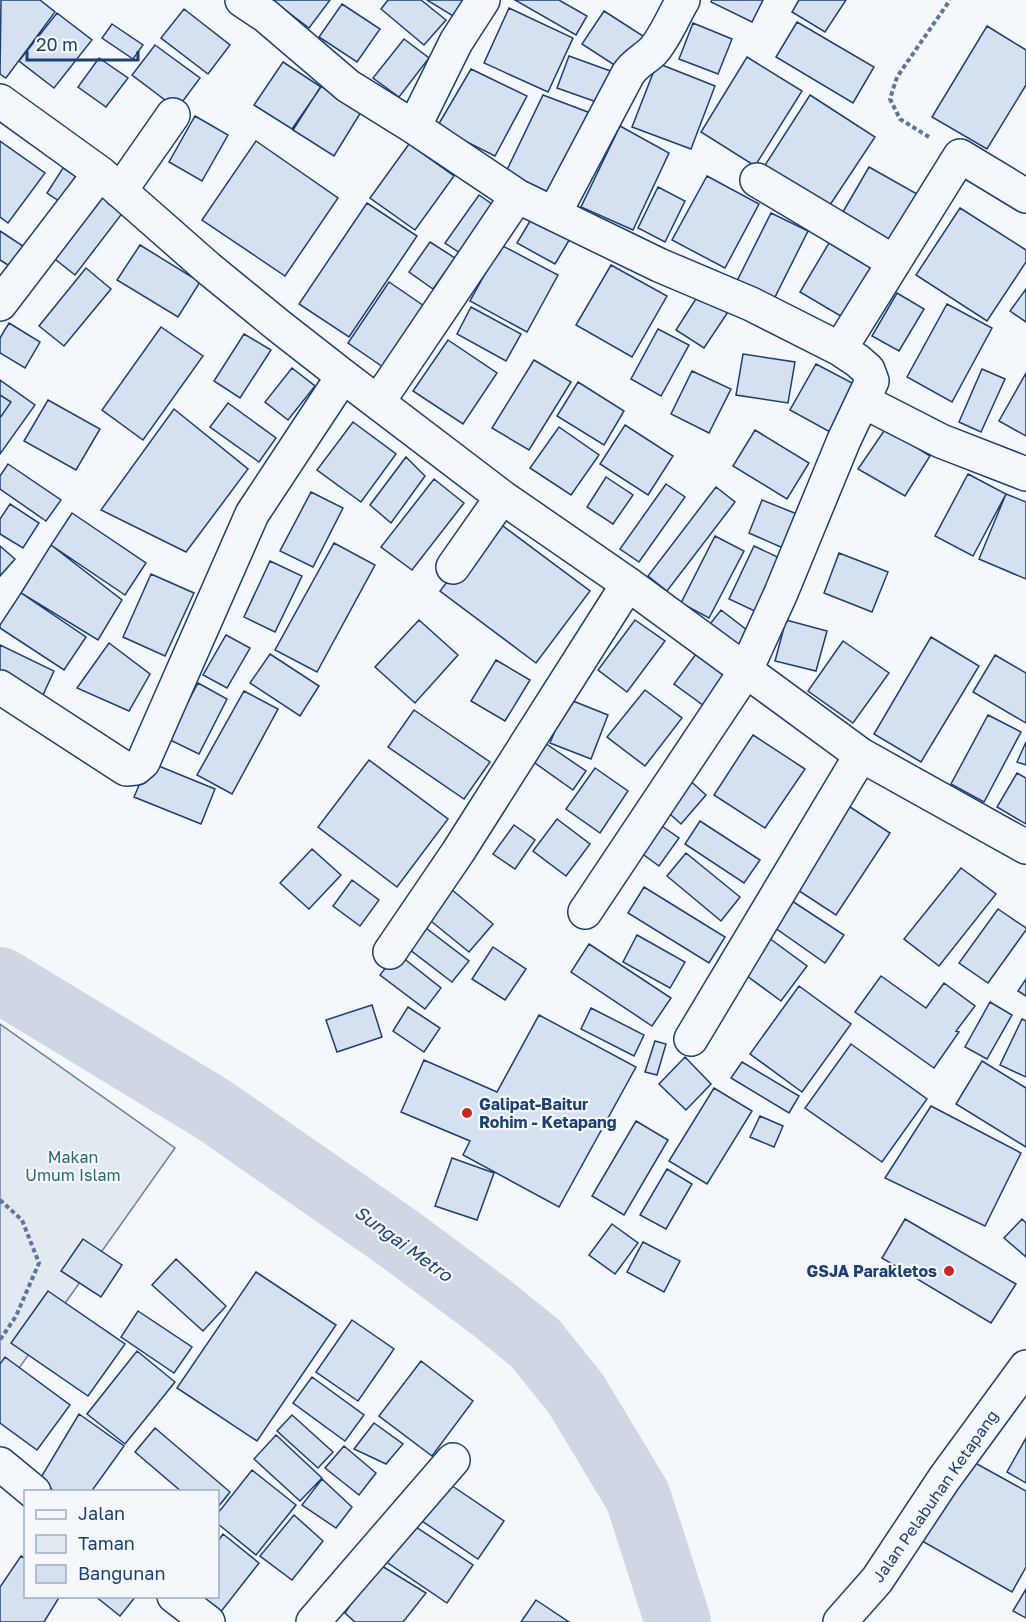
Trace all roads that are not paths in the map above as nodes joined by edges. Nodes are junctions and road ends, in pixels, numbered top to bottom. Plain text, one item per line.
1 (242, 0) edge
2 (483, 0) edge
3 (683, 0) edge
4 (0, 100) edge
5 (173, 115) dead end
6 (414, 127) junction
7 (758, 180) dead end
8 (110, 182) junction
9 (517, 196) junction
10 (1026, 196) edge
11 (554, 213) junction
12 (894, 262) junction
13 (0, 304) edge
14 (840, 349) junction
15 (343, 376) junction
16 (863, 401) junction
17 (378, 402) junction
18 (1026, 474) edge
19 (502, 497) junction
20 (453, 567) dead end
21 (628, 585) junction
22 (745, 672) junction
23 (0, 687) edge
24 (861, 755) junction
25 (1026, 847) edge
26 (585, 912) dead end
27 (390, 952) dead end
28 (691, 1039) dead end
29 (1026, 1367) edge
30 (453, 1460) dead end
31 (0, 1464) edge
32 (33, 1490) edge
33 (313, 1622) edge
34 (840, 1622) edge

1 - 6 street
2 - 6 street
3 - 11 street
4 - 8 street
5 - 8 street
6 - 9 street
7 - 12 street
8 - 13 street
8 - 15 street
9 - 11 street
9 - 17 street
10 - 12 street
11 - 14 street
12 - 14 street
14 - 16 street
15 - 17 street
15 - 23 street
16 - 18 street
16 - 22 street
17 - 19 street
19 - 20 street
19 - 21 street
21 - 22 street
21 - 27 street
22 - 24 street
22 - 26 street
24 - 25 street
24 - 28 street
29 - 34 street, Jalan Pelabuhan Ketapang
30 - 33 street
31 - 32 street

